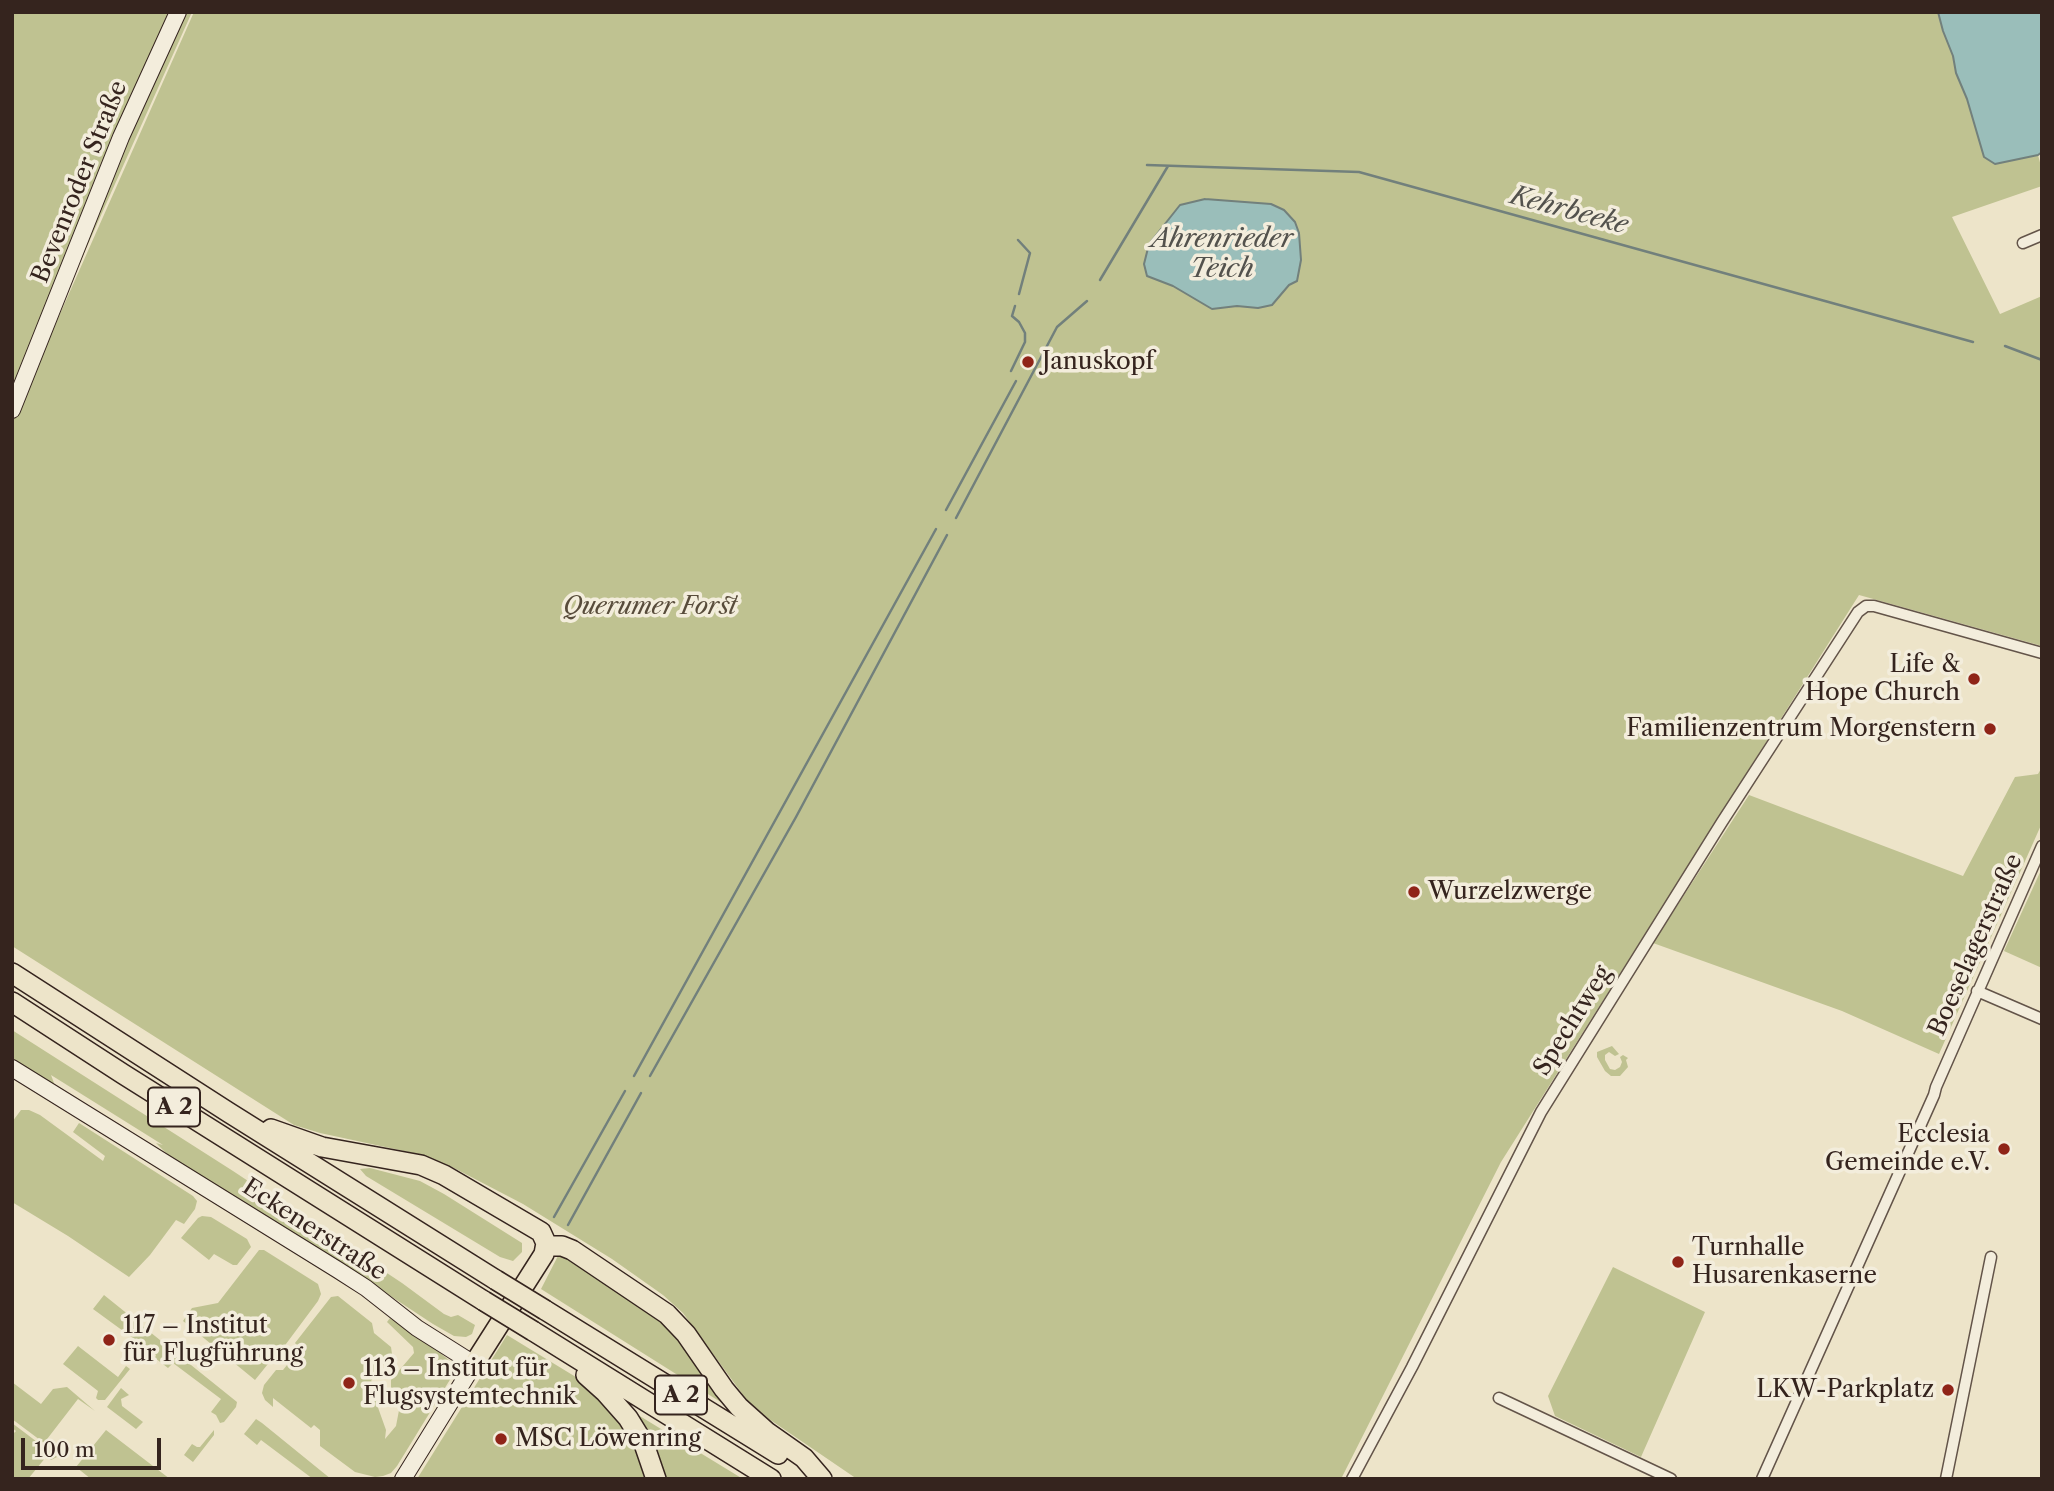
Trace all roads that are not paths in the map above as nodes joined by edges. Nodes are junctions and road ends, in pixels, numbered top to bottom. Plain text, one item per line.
1 (178, 12) edge
2 (2042, 235) edge
3 (2023, 243) dead end
4 (12, 410) edge
5 (2042, 653) edge
6 (2042, 846) edge
7 (12, 973) edge
8 (1977, 991) junction
9 (12, 1002) edge
10 (2042, 1019) edge
11 (12, 1068) edge
12 (228, 1112) junction
13 (546, 1246) junction
14 (1990, 1257) dead end
15 (537, 1333) junction
16 (474, 1364) junction
17 (1499, 1398) dead end
18 (403, 1479) edge
19 (656, 1479) edge
20 (771, 1479) edge
21 (820, 1479) edge
22 (1352, 1479) edge
23 (1671, 1479) edge
24 (1762, 1479) edge
25 (1946, 1479) edge

1 - 4 main road, Bevenroder Straße
2 - 3 street
5 - 22 street, Spechtweg
6 - 8 street, Boeselagerstraße
7 - 12 highway, A 2
8 - 10 street
8 - 24 street, Boeselagerstraße
9 - 15 highway, A 2, bridge
11 - 16 main road, Eckenerstraße
12 - 13 highway
12 - 21 highway, A 2, bridge
13 - 16 highway
13 - 21 highway
14 - 25 street
15 - 19 highway
15 - 20 highway, A 2
16 - 18 main road
17 - 23 street

